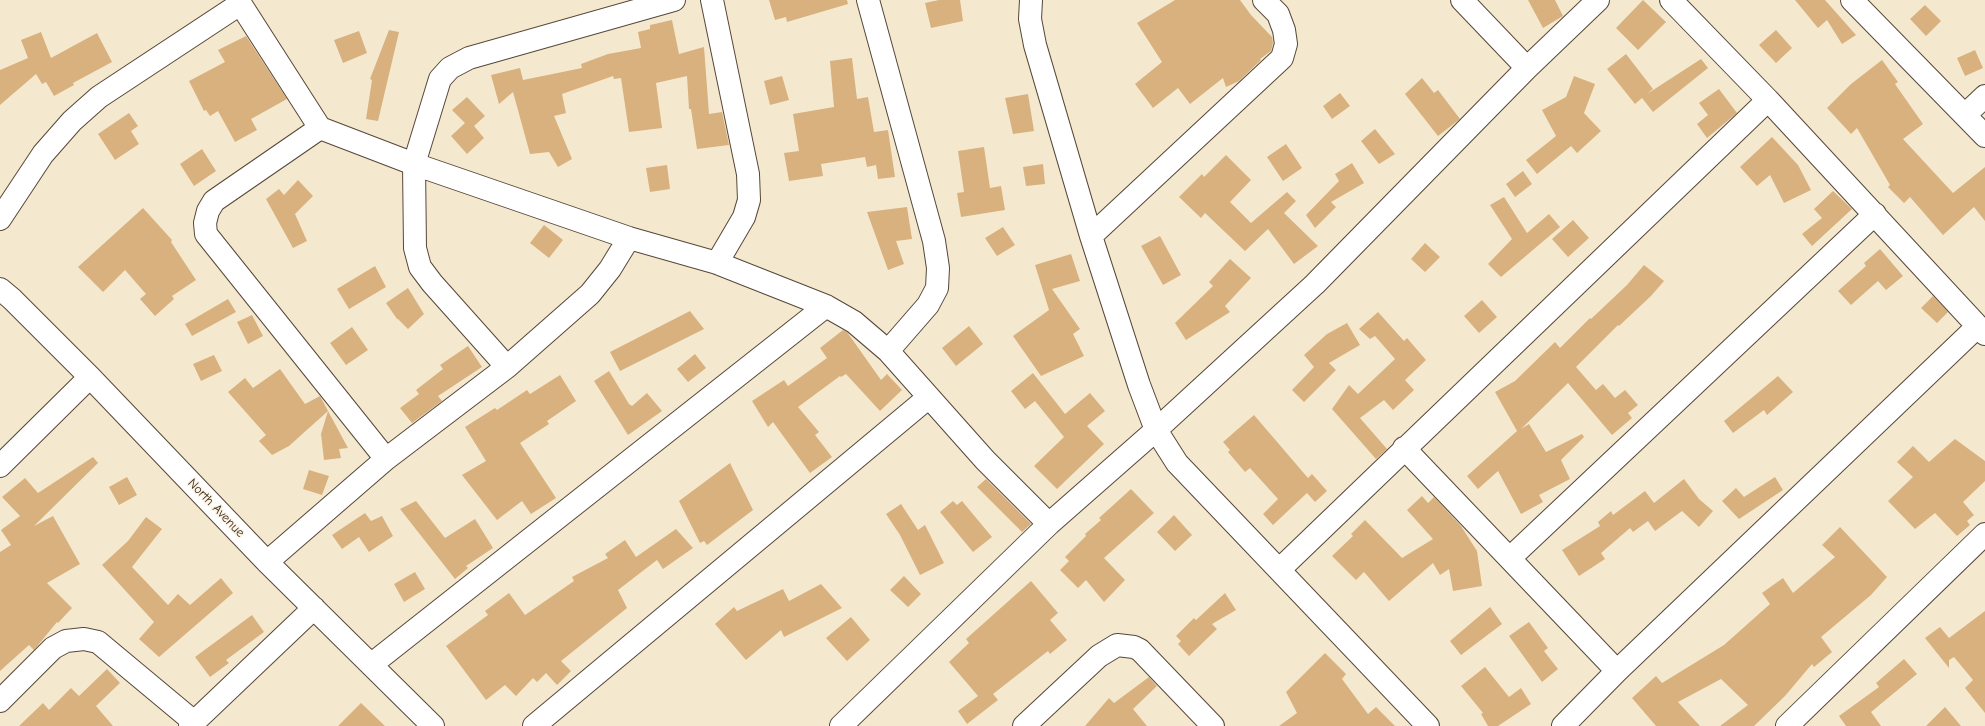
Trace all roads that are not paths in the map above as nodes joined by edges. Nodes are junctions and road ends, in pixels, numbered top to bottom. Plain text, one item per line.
1 (674, 0) edge
2 (712, 0) edge
3 (868, 0) edge
4 (1031, 0) edge
5 (1264, 0) edge
6 (1462, 0) edge
7 (1598, 0) edge
8 (1671, 0) edge
9 (239, 2) edge
10 (1862, 3) edge
11 (1527, 68) junction
12 (1985, 96) edge
13 (1768, 100) junction
14 (1965, 116) junction
15 (320, 128) junction
16 (1985, 136) edge
17 (414, 164) junction
18 (1874, 214) junction
19 (0, 219) edge
20 (1091, 236) junction
21 (629, 238) junction
22 (717, 263) junction
23 (0, 290) edge
24 (826, 306) junction
25 (1981, 331) edge
26 (888, 351) junction
27 (507, 367) junction
28 (90, 377) junction
29 (929, 397) junction
30 (1156, 430) junction
31 (1404, 448) junction
32 (386, 459) junction
33 (0, 466) edge
34 (1049, 524) junction
35 (1985, 534) edge
36 (1510, 558) junction
37 (267, 562) junction
38 (1279, 570) junction
39 (314, 608) junction
40 (372, 664) junction
41 (1618, 671) junction
42 (0, 701) edge
43 (192, 724) edge
44 (433, 726) edge
45 (534, 726) edge
46 (841, 726) edge
47 (1024, 726) edge
48 (1213, 726) edge
49 (1428, 726) edge
50 (1563, 726) edge
51 (1787, 726) edge

1 - 17 street
2 - 22 street
3 - 26 street
4 - 20 street
5 - 20 street
6 - 11 street
7 - 11 street
8 - 13 street
9 - 15 street
9 - 19 street
10 - 14 street
11 - 30 street
12 - 14 street
13 - 18 street
13 - 31 street
14 - 16 street
15 - 17 street
15 - 32 street
17 - 21 street
17 - 27 street
18 - 25 street
18 - 36 street
20 - 30 street
21 - 22 street
21 - 27 street
22 - 24 street
23 - 28 street, North Avenue
24 - 26 street
24 - 40 street
25 - 41 street
26 - 29 street
27 - 32 street
28 - 33 street
28 - 37 street, North Avenue
29 - 34 street
29 - 45 street
30 - 34 street
30 - 38 street
31 - 36 street
31 - 38 street
32 - 37 street
34 - 46 street
35 - 51 street
36 - 41 street
37 - 39 street, North Avenue
38 - 49 street
39 - 40 street, North Avenue
39 - 43 street
40 - 44 street, North Avenue
41 - 50 street
42 - 43 street
47 - 48 street

